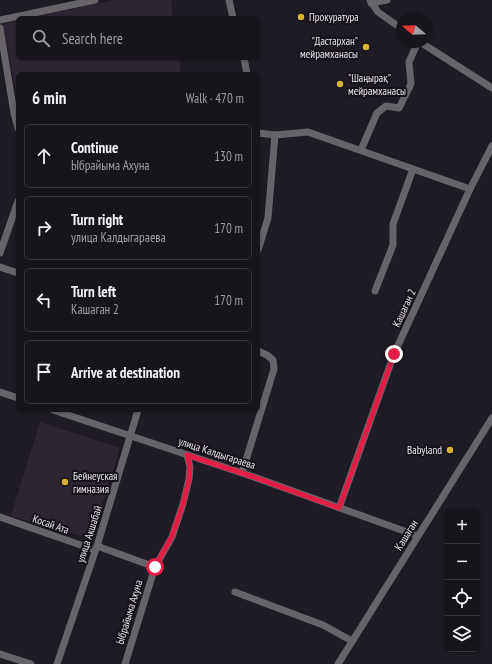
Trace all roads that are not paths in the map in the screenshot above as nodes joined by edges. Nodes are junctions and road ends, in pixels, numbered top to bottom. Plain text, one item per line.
1 (95, 0) edge
2 (229, 0) edge
3 (387, 0) edge
4 (371, 1) edge
5 (19, 16) edge
6 (233, 16) edge
7 (16, 17) edge
8 (0, 20) edge
9 (396, 25) edge
10 (0, 28) edge
11 (416, 48) edge
12 (429, 48) edge
13 (244, 60) edge
14 (248, 72) edge
15 (492, 88) edge
16 (16, 120) edge
17 (260, 133) edge
18 (275, 135) junction
19 (492, 146) edge
20 (361, 150) junction
21 (413, 169) junction
22 (470, 189) junction
23 (16, 208) edge
24 (260, 244) edge
25 (0, 253) edge
26 (0, 267) edge
27 (16, 272) edge
28 (375, 291) dead end
29 (260, 352) edge
30 (0, 392) edge
31 (16, 397) edge
32 (59, 412) edge
33 (137, 412) edge
34 (492, 418) edge
35 (130, 436) junction
36 (187, 455) junction
37 (242, 473) junction
38 (339, 508) junction
39 (0, 517) edge
40 (418, 536) junction
41 (96, 548) junction
42 (155, 567) junction
43 (235, 592) dead end
44 (352, 641) junction
45 (0, 654) edge
46 (9, 661) edge
47 (31, 664) edge
48 (57, 664) edge
49 (125, 664) edge
50 (338, 664) edge

1 - 5 street
2 - 6 street
3 - 4 street
4 - 9 street
7 - 8 street
10 - 16 street
11 - 20 street
12 - 15 street
13 - 14 street
17 - 18 street
18 - 20 street
18 - 24 street
19 - 22 street, Кашаган 2
20 - 21 street
21 - 22 street
21 - 28 street
22 - 38 street, Кашаган 2
23 - 25 street
26 - 27 street
29 - 37 street
30 - 31 street
32 - 35 street, улица Калдыгараева
33 - 35 street, улица Акшабай
34 - 40 street, Кашаган
35 - 36 street, улица Калдыгараева
35 - 41 street, улица Акшабай
36 - 37 street, улица Калдыгараева
36 - 42 street, Ыбрайыма Ахуна
37 - 38 street, улица Калдыгараева
38 - 40 street, улица Калдыгараева
39 - 41 street, Косай Ата
40 - 44 street, Кашаган
41 - 42 street, Косай Ата
41 - 48 street, улица Акшабай
42 - 49 street, Ыбрайыма Ахуна
43 - 44 street
44 - 50 street, Кашаган
45 - 46 street
46 - 47 street

